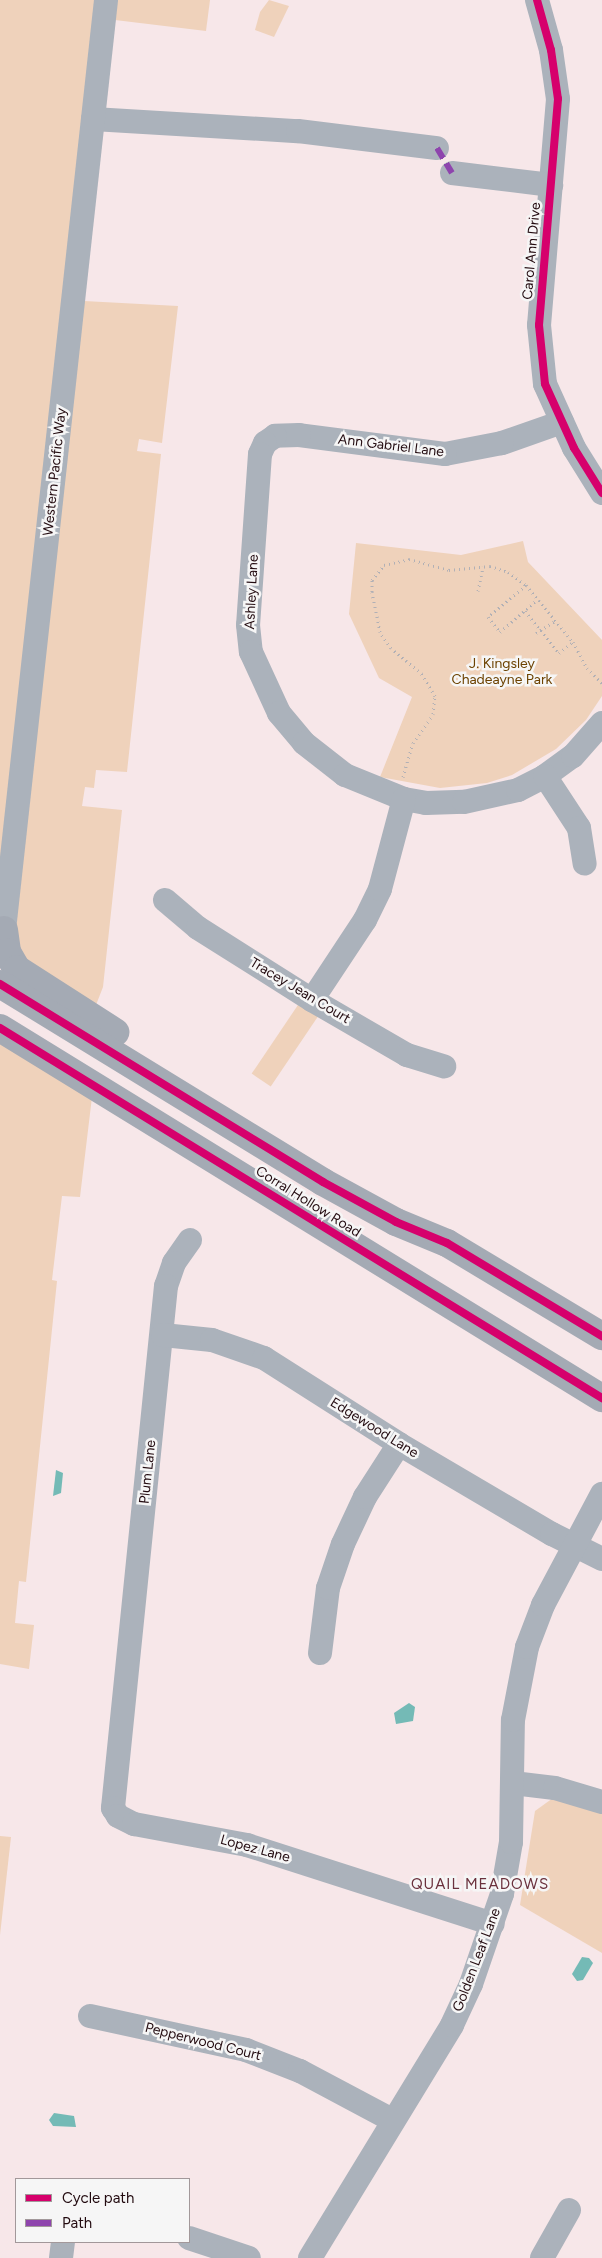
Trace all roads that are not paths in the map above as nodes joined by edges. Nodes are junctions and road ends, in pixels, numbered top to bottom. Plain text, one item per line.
1 (106, 0) edge
2 (537, 0) edge
3 (93, 119) junction
4 (437, 148) dead end
5 (452, 173) dead end
6 (551, 185) junction
7 (562, 422) junction
8 (275, 436) joint
9 (602, 493) edge
10 (602, 723) edge
11 (545, 776) junction
12 (404, 799) junction
13 (585, 864) dead end
14 (165, 900) dead end
15 (2, 937) edge
16 (0, 984) edge
17 (312, 1000) junction
18 (0, 1028) edge
19 (444, 1066) dead end
20 (190, 1240) dead end
21 (447, 1243) junction
22 (163, 1335) junction
23 (602, 1336) edge
24 (602, 1398) edge
25 (399, 1444) junction
26 (602, 1494) edge
27 (602, 1523) edge
28 (577, 1546) junction
29 (602, 1559) edge
30 (320, 1653) dead end
31 (121, 1710) joint
32 (513, 1784) junction
33 (602, 1802) edge
34 (493, 1924) junction
35 (90, 2016) dead end
36 (392, 2120) junction
37 (569, 2210) dead end
38 (190, 2238) edge
39 (63, 2243) edge
40 (61, 2258) edge
41 (249, 2258) edge
42 (310, 2258) edge
43 (542, 2258) edge

1 - 3 street, Western Pacific Way
2 - 6 street, Carol Ann Drive
3 - 4 street
3 - 15 street, Western Pacific Way
5 - 6 street
6 - 7 street, Carol Ann Drive
7 - 8 street, Ann Gabriel Lane
7 - 9 street, Carol Ann Drive
8 - 12 street, Ashley Lane
10 - 11 street, Ashley Lane
11 - 12 street, Ashley Lane
11 - 13 street
12 - 17 street
14 - 17 street, Tracey Jean Court
15 - 21 main road
16 - 21 main road, Corral Hollow Road
17 - 19 street, Tracey Jean Court
18 - 24 main road, Corral Hollow Road
20 - 22 street, Plum Lane
21 - 23 main road, Corral Hollow Road
22 - 25 street, Edgewood Lane
22 - 31 street, Plum Lane
25 - 28 street, Edgewood Lane
25 - 30 street
26 - 28 street, Golden Leaf Lane
27 - 28 street, Golden Leaf Lane
28 - 29 street, Edgewood Lane
28 - 32 street, Golden Leaf Lane
31 - 34 street, Lopez Lane
32 - 33 street
32 - 34 street, Golden Leaf Lane
34 - 36 street, Golden Leaf Lane
35 - 36 street, Pepperwood Court
36 - 42 street, Golden Leaf Lane
37 - 43 street
38 - 41 street
39 - 40 street

